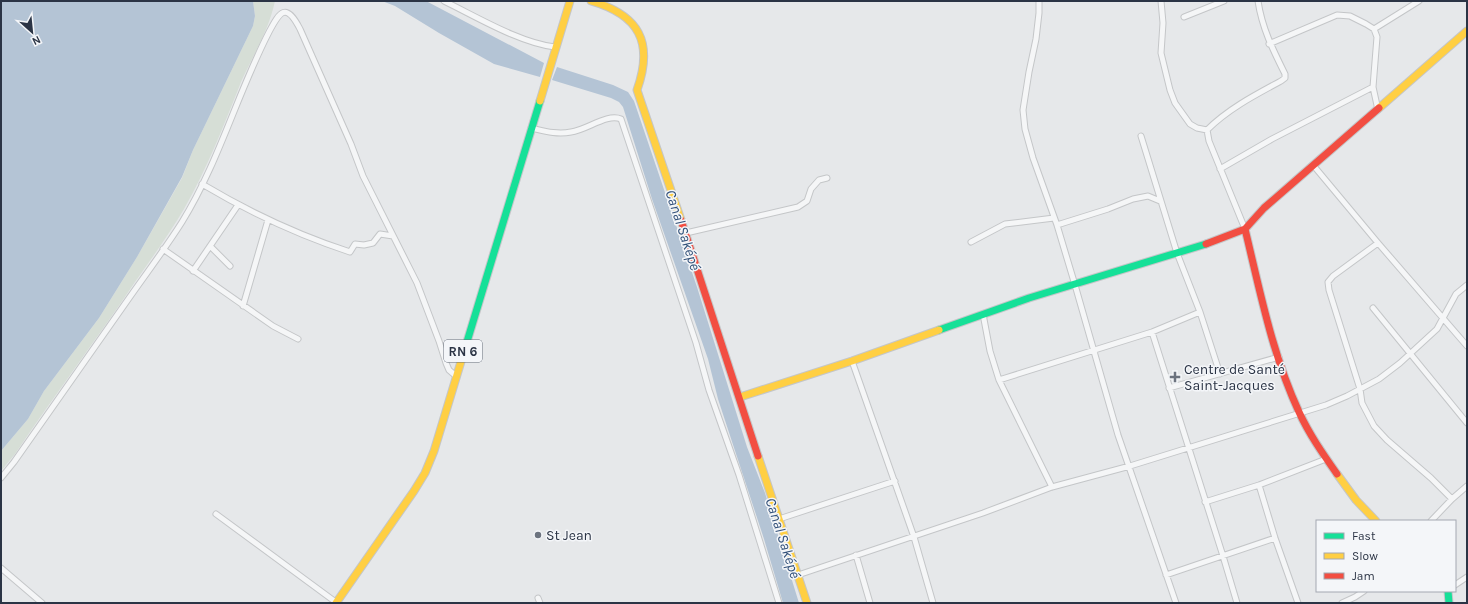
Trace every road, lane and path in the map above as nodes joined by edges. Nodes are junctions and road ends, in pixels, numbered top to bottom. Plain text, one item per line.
1 (444, 1) edge
2 (570, 1) edge
3 (591, 1) edge
4 (1039, 1) edge
5 (1161, 1) edge
6 (1224, 1) edge
7 (1258, 1) edge
8 (1419, 1) edge
9 (1184, 17) dead end
10 (1374, 29) junction
11 (1467, 31) edge
12 (1269, 44) junction
13 (554, 50) junction
14 (1373, 87) junction
15 (1378, 110) junction
16 (531, 128) junction
17 (1207, 130) junction
18 (1141, 136) dead end
19 (1313, 165) junction
20 (1220, 169) junction
21 (827, 178) dead end
22 (202, 184) junction
23 (1160, 201) junction
24 (238, 205) junction
25 (1054, 218) junction
26 (268, 220) junction
27 (1057, 225) junction
28 (1245, 229) junction
29 (686, 233) junction
30 (393, 236) junction
31 (972, 242) dead end
32 (1378, 244) junction
33 (210, 246) junction
34 (163, 249) junction
35 (1177, 253) junction
36 (230, 266) dead end
37 (193, 271) junction
38 (1076, 285) junction
39 (1467, 285) edge
40 (243, 306) junction
41 (1373, 308) dead end
42 (1200, 312) junction
43 (983, 314) junction
44 (1444, 319) junction
45 (1152, 332) junction
46 (298, 339) dead end
47 (1467, 346) edge
48 (1095, 351) junction
49 (1410, 353) junction
50 (1278, 357) junction
51 (852, 362) junction
52 (1220, 374) junction
53 (456, 376) junction
54 (999, 380) junction
55 (1169, 388) junction
56 (1360, 389) junction
57 (740, 397) junction
58 (1300, 412) junction
59 (1467, 423) edge
60 (1189, 448) junction
61 (1326, 459) junction
62 (1130, 466) junction
63 (1, 478) edge
64 (895, 481) junction
65 (1258, 485) junction
66 (1467, 486) edge
67 (1052, 487) junction
68 (1452, 499) junction
69 (1205, 502) junction
70 (216, 514) dead end
71 (779, 519) junction
72 (1375, 520) edge
73 (1432, 520) edge
74 (914, 537) junction
75 (1275, 538) junction
76 (856, 556) junction
77 (1223, 556) junction
78 (1, 568) edge
79 (798, 575) junction
80 (1166, 575) junction
81 (1467, 577) edge
82 (1456, 584) edge
83 (1362, 592) edge
84 (1448, 592) edge
85 (42, 603) edge
86 (337, 603) edge
87 (779, 603) edge
88 (807, 603) edge
89 (870, 603) edge
90 (933, 603) edge
91 (1176, 603) edge
92 (1237, 603) edge
93 (1298, 603) edge
94 (1342, 603) edge
95 (1449, 603) edge

1 - 13 street
2 - 13 street, RN 6
3 - 29 street
4 - 25 street
5 - 17 street
6 - 9 street
7 - 12 street
8 - 10 street
10 - 12 street
10 - 14 street
11 - 15 street
12 - 17 street
13 - 16 street, RN 6
14 - 15 street
14 - 20 street
15 - 19 street
16 - 53 street, RN 6
16 - 87 street
17 - 20 street
18 - 23 street
19 - 28 street
19 - 32 street
20 - 28 street
21 - 29 street
22 - 24 street
22 - 30 street
22 - 34 street
23 - 27 street
23 - 35 street
24 - 26 street
24 - 33 street
25 - 27 street
25 - 31 street
26 - 30 street
26 - 40 street
27 - 38 street
28 - 35 street
28 - 50 street
29 - 57 street
30 - 53 street
32 - 44 street
32 - 56 street
33 - 36 street
33 - 37 street
34 - 37 street
34 - 63 street
35 - 38 street
35 - 42 street
37 - 40 street
38 - 43 street
38 - 48 street
39 - 44 street
40 - 46 street
41 - 49 street
42 - 45 street
42 - 52 street
43 - 51 street
43 - 54 street
44 - 47 street
44 - 49 street
45 - 48 street
45 - 55 street
48 - 54 street
48 - 62 street
49 - 56 street
49 - 59 street
50 - 52 street
50 - 58 street
51 - 57 street
51 - 64 street
52 - 55 street
53 - 86 street, RN 6
54 - 67 street
55 - 60 street
56 - 58 street
56 - 68 street
57 - 71 street
58 - 60 street
58 - 61 street
60 - 62 street
60 - 69 street
61 - 65 street
61 - 72 street
62 - 67 street
62 - 80 street
64 - 71 street
64 - 74 street
65 - 69 street
65 - 75 street
66 - 68 street
67 - 74 street
68 - 73 street
69 - 77 street
70 - 86 street
71 - 79 street
74 - 76 street
74 - 90 street
75 - 77 street
75 - 93 street
76 - 79 street
76 - 89 street
77 - 80 street
77 - 92 street
78 - 85 street
79 - 88 street
80 - 91 street
81 - 82 street
83 - 94 street
84 - 95 street

